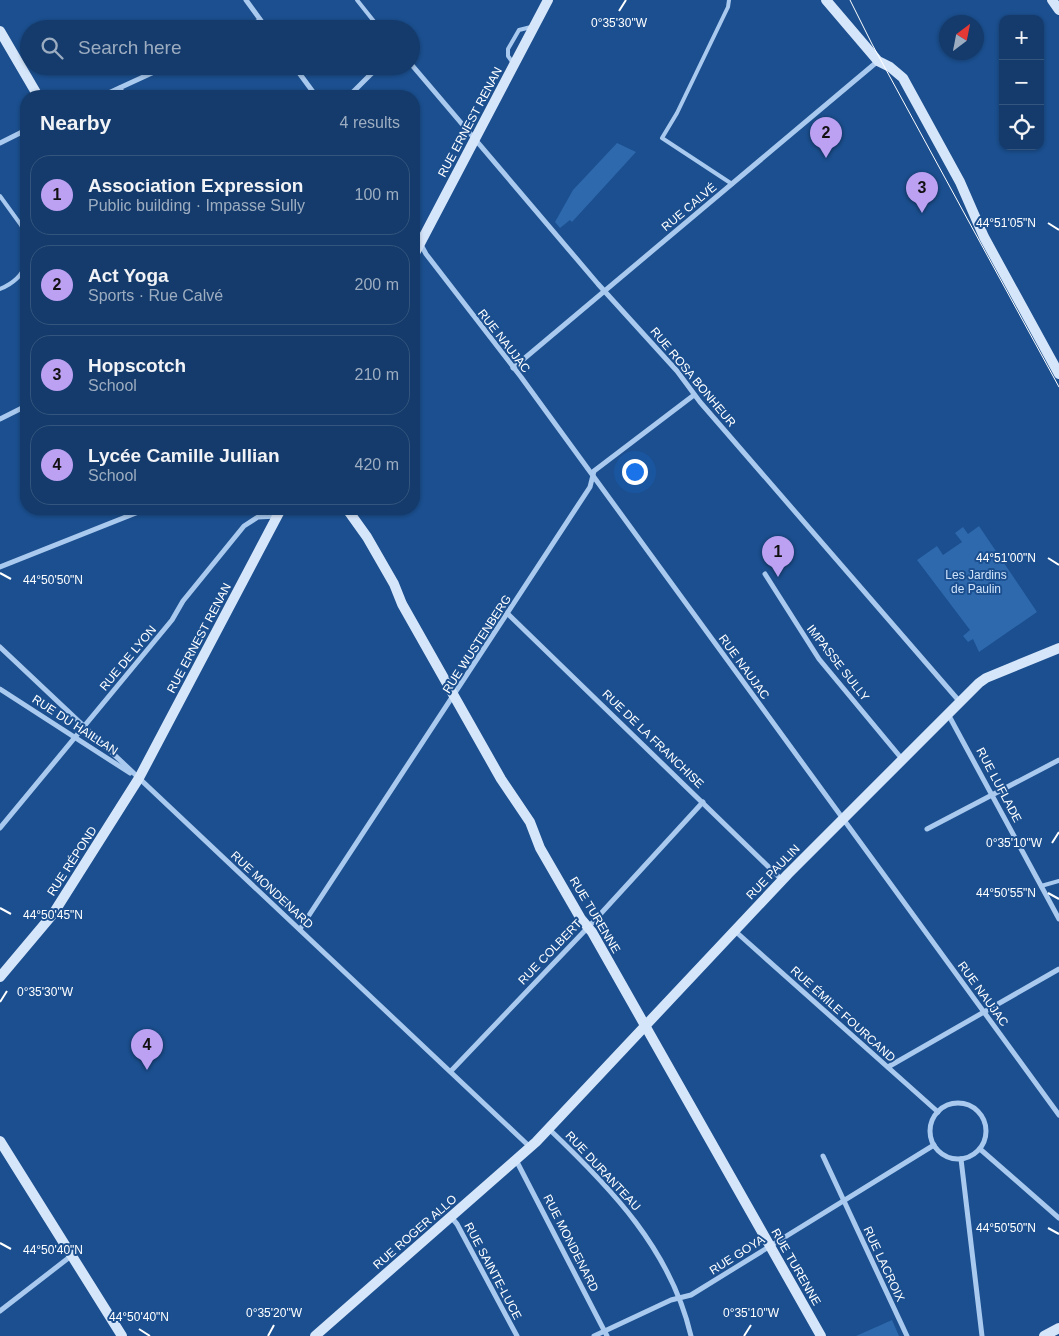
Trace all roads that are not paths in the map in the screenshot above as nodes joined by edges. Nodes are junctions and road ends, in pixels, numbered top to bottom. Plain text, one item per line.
1 (246, 0) edge
2 (357, 0) edge
3 (548, 0) edge
4 (729, 0) edge
5 (826, 0) edge
6 (1052, 0) edge
7 (1059, 10) edge
8 (260, 20) edge
9 (373, 20) edge
10 (0, 30) edge
11 (878, 61) junction
12 (20, 65) edge
13 (26, 75) edge
14 (148, 75) edge
15 (301, 75) edge
16 (370, 75) edge
17 (420, 75) edge
18 (120, 88) joint
19 (35, 90) edge
20 (116, 90) edge
21 (312, 90) edge
22 (355, 90) edge
23 (20, 133) edge
24 (475, 139) junction
25 (0, 143) edge
26 (732, 184) junction
27 (0, 196) edge
28 (20, 226) edge
29 (420, 243) joint
30 (20, 273) edge
31 (0, 289) edge
32 (605, 290) junction
33 (513, 368) junction
34 (1059, 374) edge
35 (694, 394) junction
36 (20, 409) edge
37 (0, 419) edge
38 (592, 475) junction
39 (131, 515) edge
40 (266, 515) edge
41 (277, 515) edge
42 (351, 515) edge
43 (0, 567) edge
44 (765, 574) dead end
45 (508, 614) junction
46 (0, 647) edge
47 (1059, 648) edge
48 (0, 690) edge
49 (454, 696) junction
50 (960, 702) junction
51 (948, 714) junction
52 (84, 727) junction
53 (76, 736) junction
54 (902, 760) junction
55 (1059, 760) edge
56 (139, 778) junction
57 (992, 795) junction
58 (703, 802) junction
59 (843, 819) junction
60 (0, 828) edge
61 (927, 829) dead end
62 (782, 880) junction
63 (1059, 881) edge
64 (1041, 886) junction
65 (1059, 919) edge
66 (588, 927) junction
67 (300, 929) junction
68 (735, 931) junction
69 (1059, 969) edge
70 (0, 977) edge
71 (984, 1012) junction
72 (645, 1027) junction
73 (888, 1067) junction
74 (450, 1071) junction
75 (938, 1112) junction
76 (1059, 1115) edge
77 (549, 1129) junction
78 (0, 1141) edge
79 (934, 1145) junction
80 (531, 1147) junction
81 (980, 1149) junction
82 (823, 1156) dead end
83 (961, 1159) junction
84 (516, 1160) junction
85 (844, 1201) junction
86 (451, 1217) junction
87 (1059, 1218) edge
88 (770, 1246) junction
89 (71, 1256) junction
90 (680, 1298) junction
91 (0, 1311) edge
92 (1058, 1331) edge
93 (606, 1334) edge
94 (122, 1336) edge
95 (315, 1336) edge
96 (517, 1336) edge
97 (594, 1336) edge
98 (691, 1336) edge
99 (821, 1336) edge
100 (907, 1336) edge
101 (982, 1336) edge
102 (1044, 1336) edge

1 - 8 street
2 - 9 lane
3 - 24 street, RUE ERNEST RENAN
4 - 26 lane
5 - 11 street
6 - 7 street
10 - 12 street
11 - 26 street, RUE CALVÉ
11 - 34 street
13 - 19 street
14 - 18 street
15 - 21 street
16 - 22 street
17 - 24 street, RUE ROSA BONHEUR
18 - 20 street
23 - 25 street
24 - 29 street, RUE ERNEST RENAN
24 - 32 street, RUE ROSA BONHEUR
26 - 32 street, RUE CALVÉ
27 - 28 lane
29 - 33 street, RUE NAUJAC
30 - 31 lane
32 - 33 street, RUE CALVÉ
32 - 35 street, RUE ROSA BONHEUR
33 - 38 street, RUE NAUJAC
35 - 38 street, RUE WUSTENBERG
35 - 50 street, RUE ROSA BONHEUR
36 - 37 street
38 - 45 street, RUE WUSTENBERG
38 - 59 street, RUE NAUJAC
39 - 43 street
40 - 52 street, RUE DE LYON
41 - 56 street, RUE ERNEST RENAN
42 - 49 street, RUE TURENNE
44 - 54 street, IMPASSE SULLY
45 - 49 street, RUE WUSTENBERG
45 - 58 street, RUE DE LA FRANCHISE
46 - 52 street, RUE MONDENARD
47 - 50 street, RUE PAULIN
48 - 53 street, RUE DU HAILLAN
49 - 66 street, RUE TURENNE
49 - 67 street, RUE WUSTENBERG
50 - 51 street, RUE PAULIN
51 - 54 street, RUE PAULIN
51 - 57 street, RUE LUFLADE
52 - 53 street, RUE DE LYON
52 - 56 street, RUE MONDENARD
53 - 56 street, RUE DU HAILLAN
53 - 60 street, RUE DE LYON
54 - 59 street, RUE PAULIN
55 - 57 street
56 - 67 street, RUE MONDENARD
56 - 70 street, RUE RÉPOND
57 - 61 street
57 - 64 street, RUE LUFLADE
58 - 62 street, RUE DE LA FRANCHISE
58 - 66 street, RUE COLBERT
59 - 62 street, RUE PAULIN
59 - 71 street, RUE NAUJAC
62 - 68 street, RUE PAULIN
63 - 64 lane
64 - 65 street, RUE LUFLADE
66 - 72 street, RUE TURENNE
66 - 74 street, RUE COLBERT
67 - 74 street, RUE MONDENARD
68 - 72 street, RUE PAULIN
68 - 73 street, RUE ÉMILE FOURCAND
69 - 71 street
71 - 73 street
71 - 76 street, RUE NAUJAC
72 - 77 street, RUE PAULIN
72 - 88 street, RUE TURENNE
73 - 75 street, RUE ÉMILE FOURCAND
74 - 80 street, RUE MONDENARD
75 - 79 street
75 - 81 street
77 - 80 street, RUE PAULIN
77 - 90 street, RUE DURANTEAU
78 - 89 street
79 - 83 street
79 - 85 street, RUE GOYA
80 - 84 street, RUE ROGER ALLO
81 - 83 street
81 - 87 street
82 - 85 street, RUE LACROIX
83 - 101 street
84 - 86 street, RUE ROGER ALLO
84 - 93 street, RUE MONDENARD
85 - 88 street, RUE GOYA
85 - 100 street, RUE LACROIX
86 - 95 street, RUE ROGER ALLO
86 - 96 street, RUE SAINTE-LUCE
88 - 90 street, RUE GOYA
88 - 99 street, RUE TURENNE
89 - 91 street
89 - 94 street
90 - 93 street, RUE GOYA
90 - 98 street, RUE DURANTEAU
92 - 102 street
93 - 97 street, RUE GOYA

